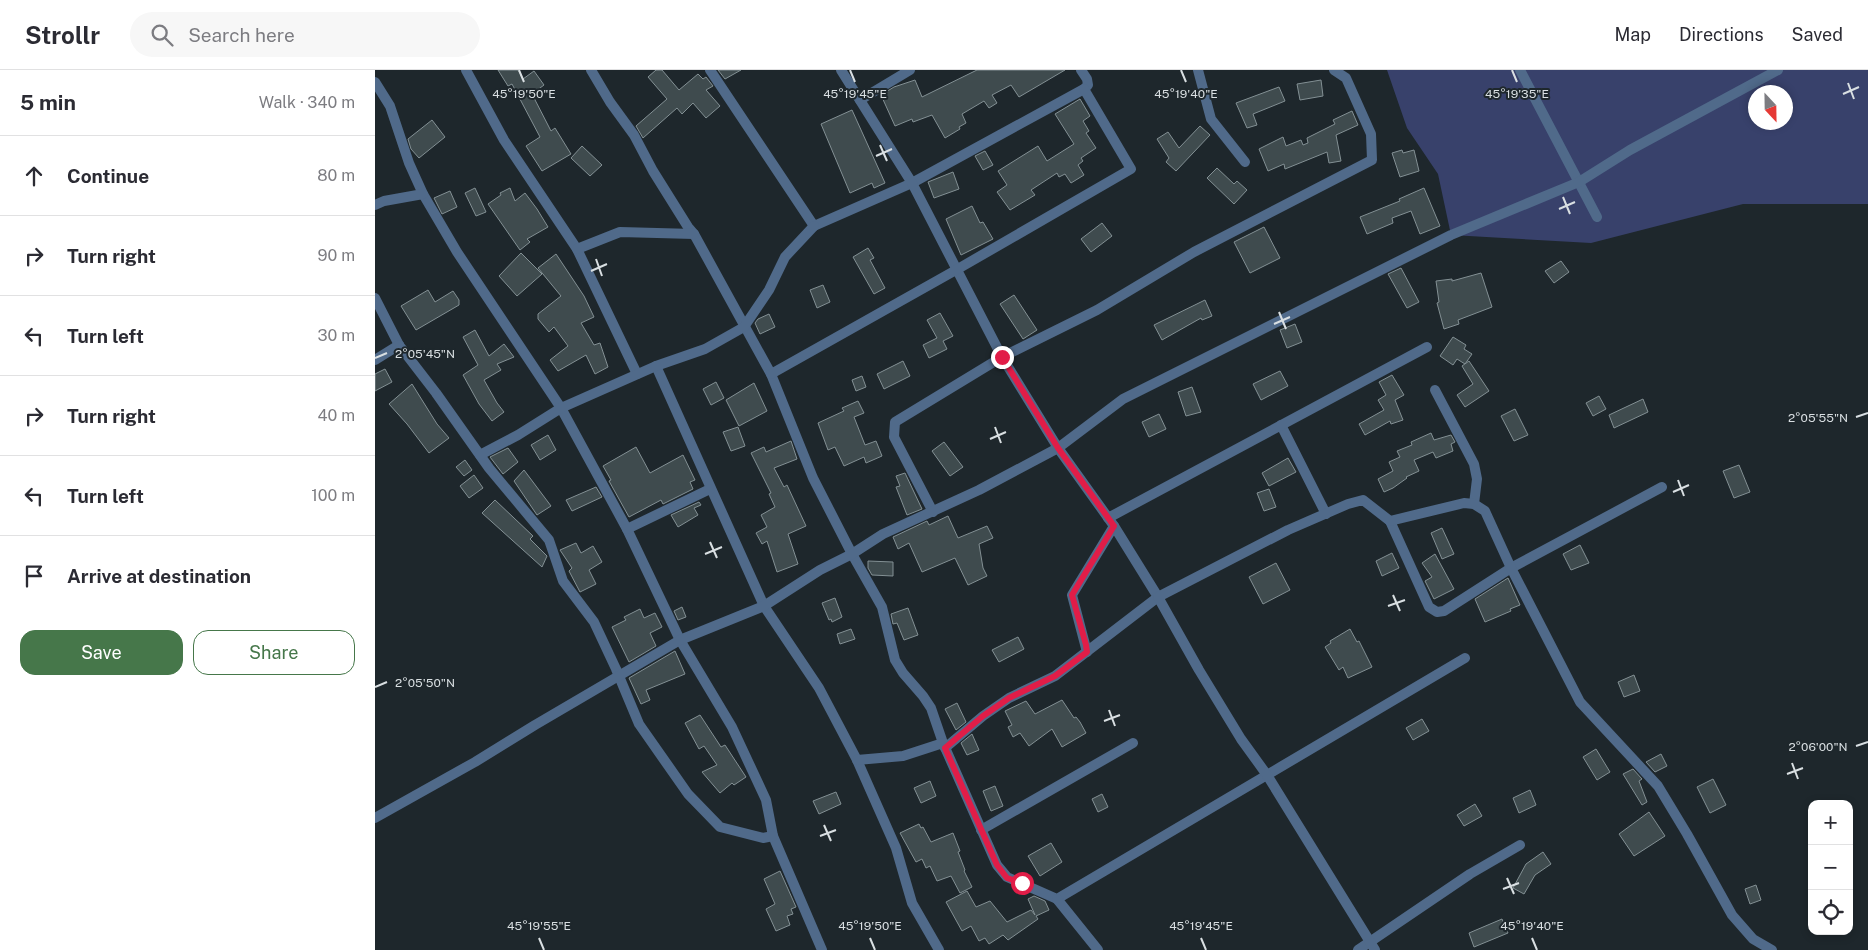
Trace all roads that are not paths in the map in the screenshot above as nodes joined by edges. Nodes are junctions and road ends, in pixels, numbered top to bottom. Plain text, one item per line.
1 (466, 70) edge
2 (591, 70) edge
3 (710, 70) edge
4 (841, 70) edge
5 (910, 70) edge
6 (1081, 70) edge
7 (1198, 70) edge
8 (1334, 70) edge
9 (1520, 70) edge
10 (1778, 70) edge
11 (375, 82) edge
12 (1084, 89) junction
13 (860, 100) junction
14 (1245, 162) dead end
15 (1579, 182) junction
16 (912, 183) junction
17 (423, 194) junction
18 (375, 205) edge
19 (1597, 218) dead end
20 (814, 226) junction
21 (694, 234) junction
22 (577, 249) junction
23 (956, 270) junction
24 (375, 298) edge
25 (744, 328) junction
26 (399, 344) junction
27 (1427, 347) dead end
28 (1002, 357) junction
29 (375, 360) edge
30 (656, 366) junction
31 (637, 374) junction
32 (771, 374) junction
33 (1435, 390) dead end
34 (561, 408) junction
35 (1281, 425) junction
36 (1058, 448) junction
37 (480, 454) junction
38 (1662, 487) dead end
39 (710, 489) junction
40 (1474, 504) junction
41 (933, 512) junction
42 (1326, 514) junction
43 (1390, 521) junction
44 (1111, 522) junction
45 (627, 529) junction
46 (852, 554) junction
47 (1511, 568) junction
48 (1158, 597) junction
49 (765, 606) junction
50 (680, 640) junction
51 (1087, 652) junction
52 (1465, 658) dead end
53 (618, 676) junction
54 (1133, 743) dead end
55 (944, 745) junction
56 (857, 760) junction
57 (1267, 775) junction
58 (375, 818) edge
59 (981, 830) junction
60 (773, 836) junction
61 (1520, 845) dead end
62 (1057, 899) junction
63 (1372, 946) edge
64 (823, 950) edge
65 (939, 950) edge
66 (1098, 950) edge
67 (1358, 950) edge
68 (1772, 950) edge

1 - 22 street
2 - 21 street
3 - 20 street
4 - 13 street
5 - 13 street
6 - 12 street
7 - 14 street
8 - 28 street
9 - 15 street
10 - 15 street
11 - 17 street
12 - 16 street
12 - 23 street
13 - 16 street
15 - 19 street
15 - 36 street
16 - 20 street
16 - 23 street
17 - 18 street
17 - 34 street
20 - 25 street
21 - 22 street
21 - 25 street
22 - 31 street
23 - 28 street
23 - 32 street
24 - 26 street
25 - 30 street
25 - 32 street
26 - 29 street
26 - 37 street
27 - 35 street
28 - 36 street
28 - 41 street
30 - 31 street
30 - 39 street
31 - 34 street
32 - 46 street
33 - 40 street
34 - 37 street
34 - 45 street
35 - 42 street
35 - 44 street
36 - 41 street
36 - 44 street
37 - 53 street
38 - 47 street
39 - 45 street
39 - 49 street
40 - 43 street
40 - 47 street
41 - 46 street
42 - 43 street
42 - 48 street
43 - 47 street
44 - 48 street
44 - 51 street
45 - 50 street
46 - 49 street
46 - 55 street
47 - 68 street
48 - 51 street
48 - 57 street
49 - 50 street
49 - 56 street
50 - 53 street
50 - 60 street
51 - 55 street
52 - 57 street
53 - 58 street
53 - 60 street
54 - 59 street
55 - 56 street
55 - 59 street
56 - 65 street
57 - 62 street
57 - 63 street
59 - 62 street
60 - 64 street
61 - 63 street
62 - 66 street
63 - 67 street

